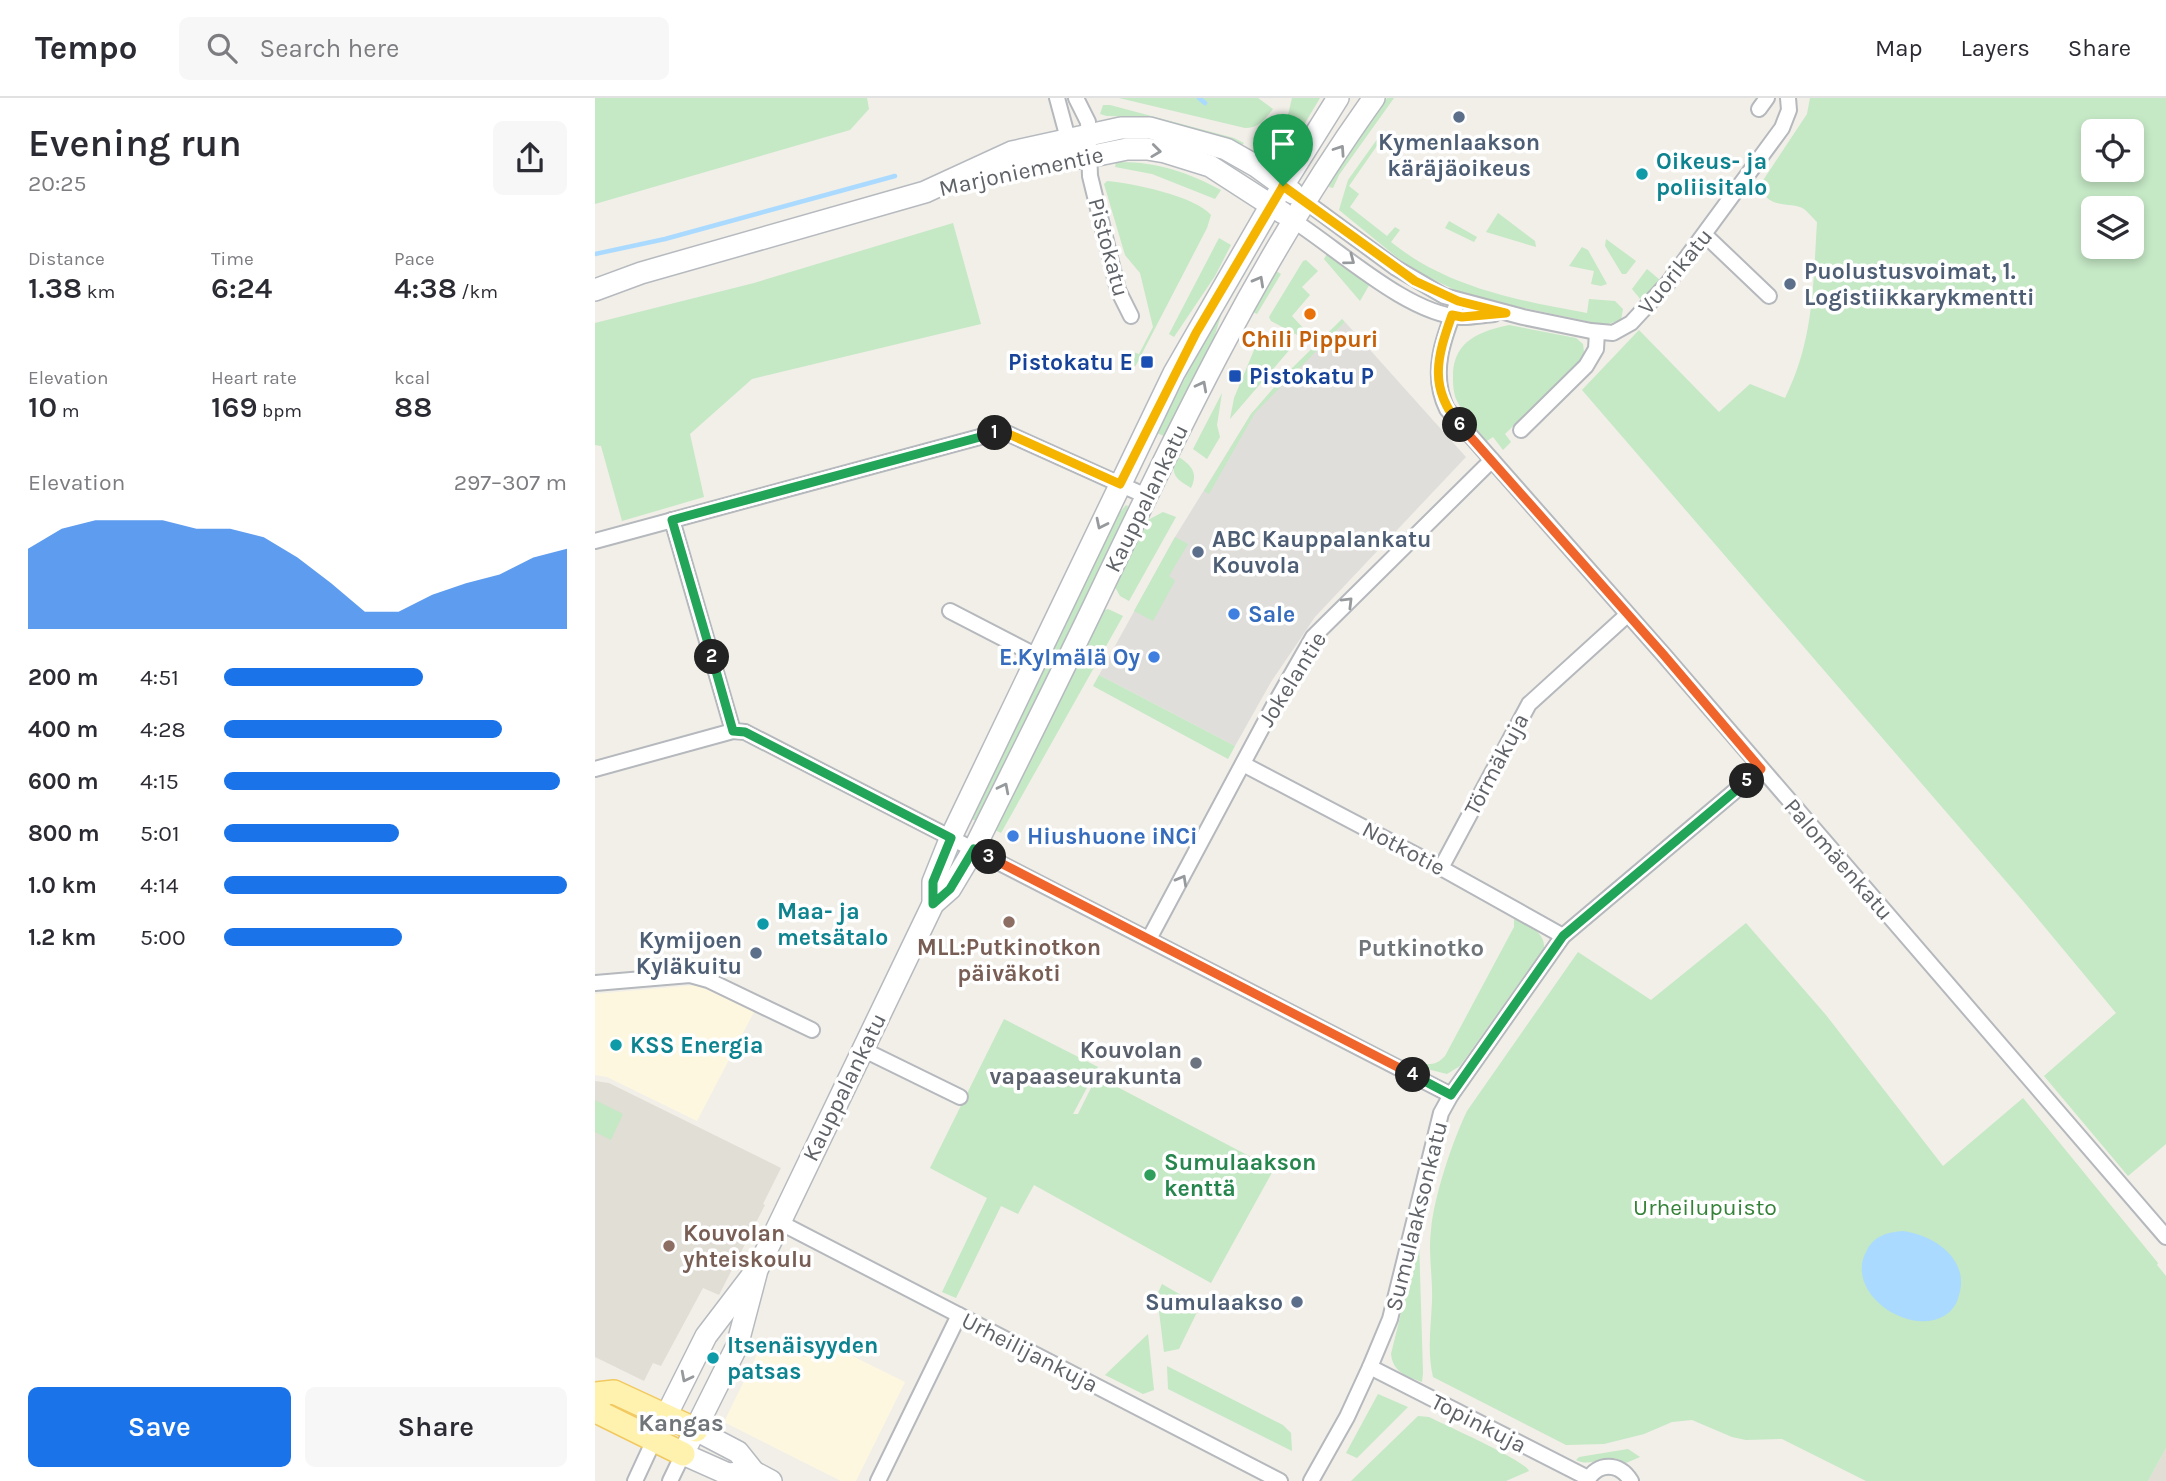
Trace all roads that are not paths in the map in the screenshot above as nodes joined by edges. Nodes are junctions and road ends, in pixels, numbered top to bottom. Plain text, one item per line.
1 (1057, 98) edge
2 (1076, 98) edge
3 (1338, 98) edge
4 (1374, 98) edge
5 (1789, 98) edge
6 (1090, 133) junction
7 (1067, 138) junction
8 (1085, 164) junction
9 (1283, 186) junction
10 (925, 191) junction
11 (1306, 202) junction
12 (1271, 205) junction
13 (1294, 221) junction
14 (1705, 235) junction
15 (642, 273) junction
16 (595, 278) edge
17 (595, 290) edge
18 (1769, 296) dead end
19 (1455, 308) junction
20 (1131, 316) dead end
21 (1597, 332) junction
22 (1521, 430) dead end
23 (1492, 460) junction
24 (1120, 484) junction
25 (1146, 496) junction
26 (672, 520) junction
27 (595, 541) edge
28 (950, 611) dead end
29 (1627, 615) junction
30 (1037, 656) junction
31 (733, 731) junction
32 (1243, 764) junction
33 (595, 769) edge
34 (1761, 769) junction
35 (951, 838) junction
36 (974, 849) junction
37 (1441, 868) junction
38 (933, 904) junction
39 (1563, 936) junction
40 (1149, 939) junction
41 (595, 983) edge
42 (812, 1030) dead end
43 (862, 1049) junction
44 (1451, 1095) junction
45 (960, 1097) dead end
46 (779, 1222) junction
47 (2166, 1237) edge
48 (757, 1270) junction
49 (959, 1315) junction
50 (1370, 1367) junction
51 (595, 1394) edge
52 (595, 1402) edge
53 (666, 1417) junction
54 (695, 1430) junction
55 (654, 1440) junction
56 (683, 1454) junction
57 (762, 1477) edge
58 (1587, 1480) edge
59 (635, 1481) edge
60 (670, 1481) edge
61 (878, 1481) edge
62 (1280, 1481) edge
63 (1311, 1481) edge
64 (1630, 1481) edge

1 - 7 street, Pistokatu
2 - 6 street
3 - 9 main road, Kauppalankatu
11 -> 4 main road, Kauppalankatu
5 - 14 street, Vuorikatu
6 - 7 main road, Marjoniementie
6 - 8 street
6 - 9 main road, Marjoniementie
7 - 8 street, Pistokatu
7 - 10 main road, Marjoniementie
8 - 10 main road, Marjoniementie
8 -> 12 main road, Marjoniementie
8 - 20 street, Pistokatu
9 - 11 main road, Marjoniementie
9 - 12 main road, Kauppalankatu
10 - 15 main road, Marjoniementie
11 - 13 main road, Kauppalankatu
11 - 19 street
12 - 13 main road, Marjoniementie
12 - 24 main road, Kauppalankatu
13 -> 19 street
25 -> 13 main road, Kauppalankatu
14 - 18 street
14 - 21 street, Vuorikatu
15 - 16 main road, Marjoniementie
15 - 17 main road, Marjoniementie
19 - 21 street
19 - 23 street, Palomäenkatu
21 - 22 street
23 - 29 street, Palomäenkatu
32 -> 23 street, Jokelantie
24 - 25 street
24 - 26 street
24 -> 30 main road, Kauppalankatu
36 -> 25 main road, Kauppalankatu
26 - 27 street
26 - 31 street
28 - 30 street
29 - 34 street, Palomäenkatu
29 - 37 street, Törmäkuja
30 - 35 main road, Kauppalankatu
31 - 33 street
31 - 35 street
32 - 37 street, Notkotie
40 -> 32 street, Jokelantie
34 - 39 street, Sumulaaksonkatu
34 - 47 street, Palomäenkatu
35 - 36 street
35 - 38 main road, Kauppalankatu
36 - 38 main road, Kauppalankatu
36 - 40 street
37 - 39 street, Notkotie
38 - 43 main road, Kauppalankatu
39 - 44 street, Sumulaaksonkatu
40 - 44 street
41 - 42 street
43 - 45 street
43 - 46 main road, Kauppalankatu
44 - 50 street, Sumulaaksonkatu
46 - 48 main road, Kauppalankatu
46 - 49 street, Urheilijankuja
48 -> 53 main road, Kauppalankatu
48 - 54 main road, Kauppalankatu
49 - 61 street
49 - 62 street, Urheilijankuja
50 - 58 street, Topinkuja
50 - 63 street, Sumulaaksonkatu
51 - 53 main road
52 - 55 main road
53 - 54 main road
53 - 55 main road, Kauppalankatu
54 - 56 main road, Kauppalankatu
54 - 57 main road
55 - 56 main road
55 - 59 street, Kauppalankatu
56 - 57 main road
56 - 60 street, Kauppalankatu
58 - 64 street, Topinkuja

